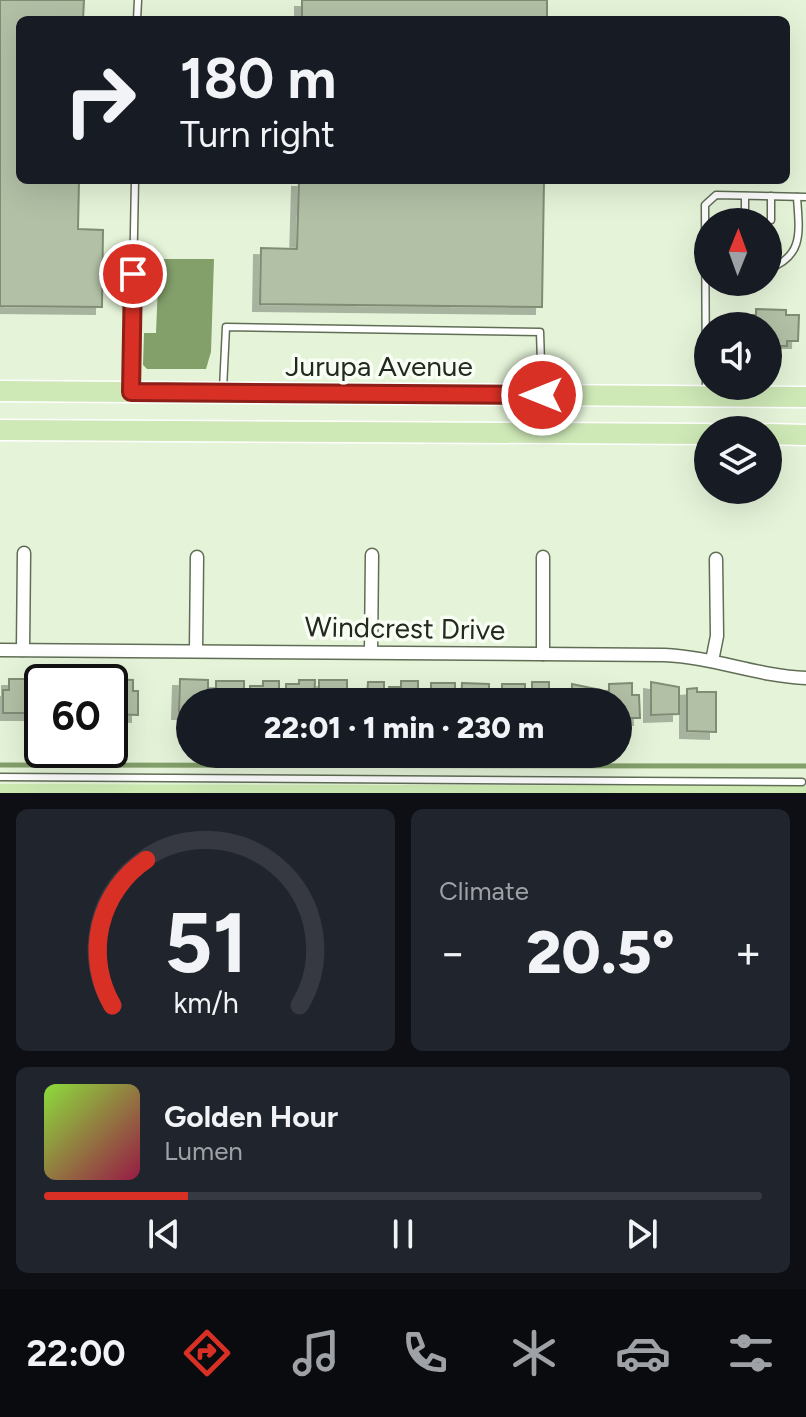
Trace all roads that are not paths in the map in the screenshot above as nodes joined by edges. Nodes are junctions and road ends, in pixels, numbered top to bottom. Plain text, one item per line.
1 (135, 184) edge
2 (745, 196) junction
3 (771, 196) junction
4 (797, 197) junction
5 (806, 197) edge
6 (705, 208) edge
7 (745, 208) edge
8 (771, 208) edge
9 (782, 264) edge
10 (0, 391) edge
11 (131, 392) junction
12 (223, 393) junction
13 (542, 395) junction
14 (694, 395) edge
15 (782, 397) edge
16 (806, 397) edge
17 (0, 430) edge
18 (694, 434) edge
19 (782, 434) edge
20 (806, 435) edge
21 (24, 553) dead end
22 (372, 555) dead end
23 (197, 557) dead end
24 (543, 557) dead end
25 (716, 559) dead end
26 (0, 650) edge
27 (23, 650) junction
28 (196, 651) junction
29 (371, 651) junction
30 (543, 654) junction
31 (712, 661) junction
32 (806, 678) edge
33 (0, 777) edge
34 (802, 782) dead end

1 - 11 lane
2 - 3 lane
2 - 6 lane
2 - 7 lane
3 - 4 lane
3 - 8 lane
4 - 5 lane
4 - 9 lane
10 - 11 main road, Jurupa Avenue
11 - 12 main road, Jurupa Avenue
12 - 13 main road, Jurupa Avenue
12 - 13 lane
13 - 14 main road, Jurupa Avenue
15 - 16 main road, Jurupa Avenue
17 - 18 main road
19 - 20 main road
21 - 27 street
22 - 29 street
23 - 28 street
24 - 30 street
25 - 31 street
26 - 27 street, Windcrest Drive
27 - 28 street, Windcrest Drive
28 - 29 street, Windcrest Drive
29 - 30 street, Windcrest Drive
30 - 31 street, Windcrest Drive
31 - 32 street, Windcrest Drive
33 - 34 lane

